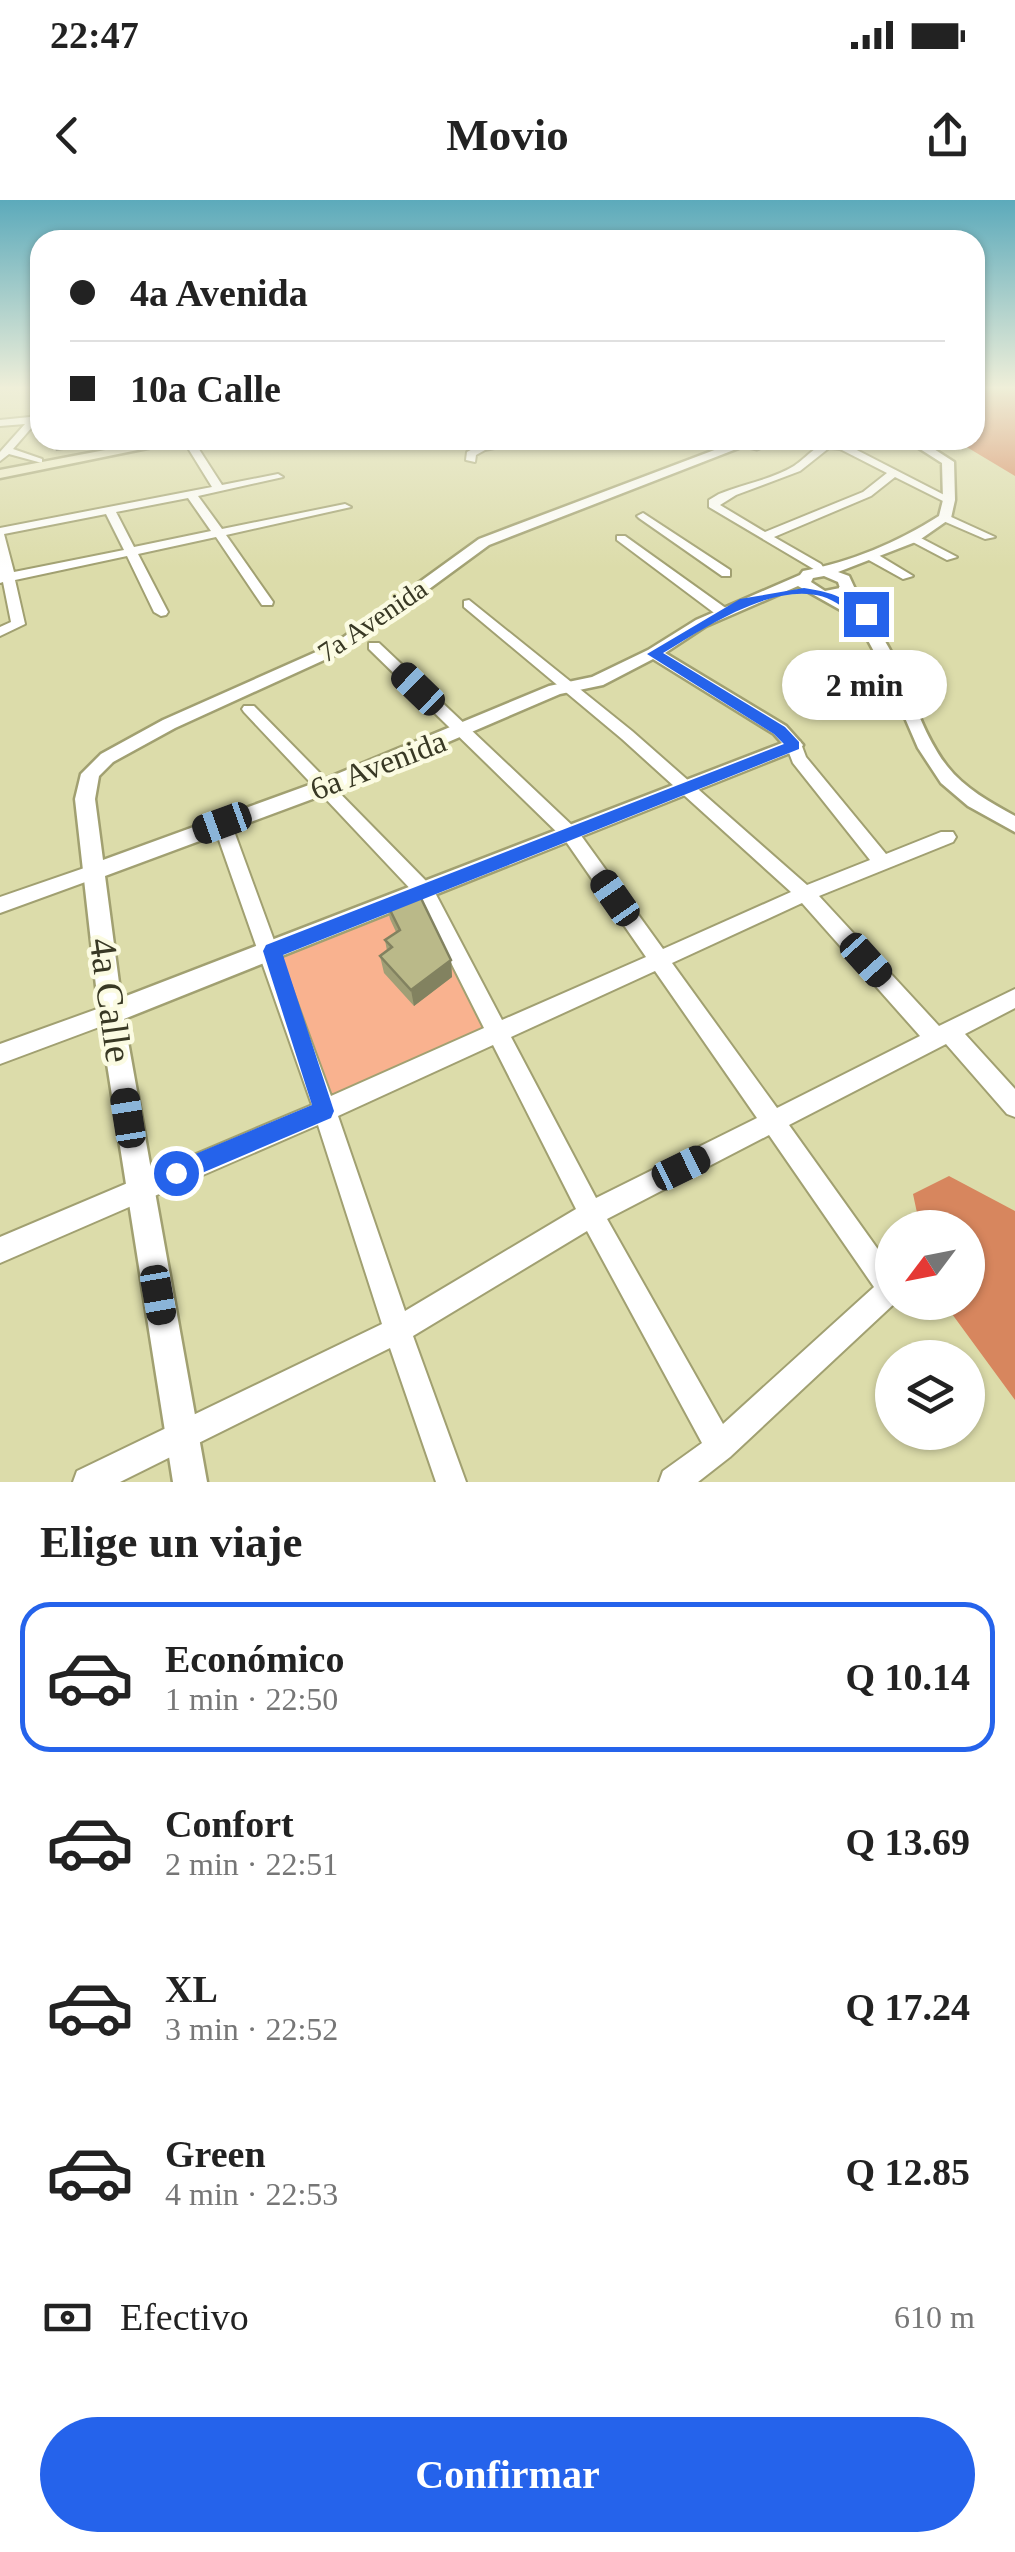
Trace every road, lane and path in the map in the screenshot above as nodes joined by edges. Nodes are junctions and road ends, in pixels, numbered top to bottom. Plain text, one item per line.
1 (97, 450) edge
2 (106, 450) edge
3 (194, 450) edge
4 (479, 450) edge
5 (723, 450) edge
6 (816, 450) edge
7 (849, 450) edge
8 (929, 450) edge
9 (471, 460) dead end
10 (3, 464) edge
11 (893, 474) junction
12 (278, 477) dead end
13 (218, 488) junction
14 (191, 494) junction
15 (949, 500) junction
16 (345, 507) dead end
17 (109, 509) junction
18 (642, 516) dead end
19 (945, 518) junction
20 (0, 533) edge
21 (219, 534) junction
22 (765, 536) junction
23 (989, 537) dead end
24 (621, 538) dead end
25 (913, 538) junction
26 (131, 552) junction
27 (951, 557) dead end
28 (866, 558) junction
29 (821, 569) junction
30 (906, 576) dead end
31 (5, 578) edge
32 (803, 579) junction
33 (707, 580) junction
34 (845, 586) junction
35 (823, 594) junction
36 (266, 602) dead end
37 (744, 602) junction
38 (469, 604) dead end
39 (160, 612) dead end
40 (722, 612) junction
41 (0, 632) edge
42 (871, 633) junction
43 (374, 646) dead end
44 (654, 654) junction
45 (572, 689) junction
46 (249, 709) dead end
47 (463, 732) junction
48 (794, 745) junction
49 (326, 786) junction
50 (687, 789) junction
51 (222, 823) junction
52 (1015, 825) edge
53 (571, 835) junction
54 (948, 837) dead end
55 (881, 862) junction
56 (94, 872) junction
57 (425, 892) junction
58 (805, 894) junction
59 (0, 905) edge
60 (272, 951) junction
61 (659, 961) junction
62 (1015, 998) edge
63 (111, 1012) junction
64 (497, 1033) junction
65 (943, 1036) junction
66 (0, 1054) edge
67 (1015, 1106) edge
68 (324, 1111) junction
69 (771, 1123) junction
70 (140, 1188) junction
71 (591, 1214) junction
72 (0, 1250) edge
73 (875, 1267) edge
74 (875, 1304) edge
75 (396, 1330) junction
76 (183, 1437) junction
77 (720, 1447) junction
78 (88, 1482) edge
79 (190, 1482) edge
80 (451, 1482) edge
81 (674, 1482) edge

1 - 10 main road
2 - 10 main road
3 - 13 street
4 - 9 street
5 - 56 street, 7a Avenida
6 - 22 street
7 - 11 street
8 - 15 street
11 - 15 street
11 - 22 street
12 - 13 street
13 - 14 street
14 - 17 street
14 - 21 street
15 - 19 street
16 - 21 street
17 - 20 street
17 - 26 street
18 - 33 street
19 - 23 street
19 - 25 street
20 - 31 street
21 - 26 street
21 - 36 street
22 - 29 street
24 - 33 street
25 - 27 street
25 - 28 street
26 - 31 street
26 - 39 street
28 - 29 street
28 - 30 street
28 - 34 street
29 - 32 street, 6a Avenida
29 - 34 street
31 - 41 street
32 - 35 street
32 - 37 street, 6a Avenida
33 - 40 street
34 - 35 street, 6a Avenida
34 - 42 street
35 - 37 street, 6a Avenida
35 - 42 street
37 - 40 street, 6a Avenida
38 - 45 street
40 - 44 street, 6a Avenida
42 - 52 street
43 - 47 street
44 - 45 street, 6a Avenida
44 - 48 street
45 - 47 street, 6a Avenida
45 - 50 street
46 - 49 street
47 - 49 street, 6a Avenida
47 - 53 street
48 - 50 street
48 - 55 street
49 - 51 street, 6a Avenida
49 - 57 street
50 - 53 street
50 - 58 street
51 - 56 street, 6a Avenida
51 - 60 street
53 - 57 street
53 - 61 street
54 - 55 street
55 - 58 street
56 - 59 street, 6a Avenida
56 - 63 street, 4a Calle
57 - 60 street
57 - 64 street
58 - 61 street
58 - 65 street
60 - 63 street
60 - 68 street
61 - 64 street
61 - 69 street
62 - 65 street
63 - 66 street
63 - 70 street, 4a Calle
64 - 68 street
64 - 71 street
65 - 67 street
65 - 69 street
68 - 70 street
68 - 75 street
69 - 71 street
69 - 73 street
70 - 72 street
70 - 76 street, 4a Calle
71 - 75 street
71 - 77 street
74 - 77 street
75 - 76 street
75 - 80 street
76 - 78 street
76 - 79 street, 4a Calle
77 - 81 street

